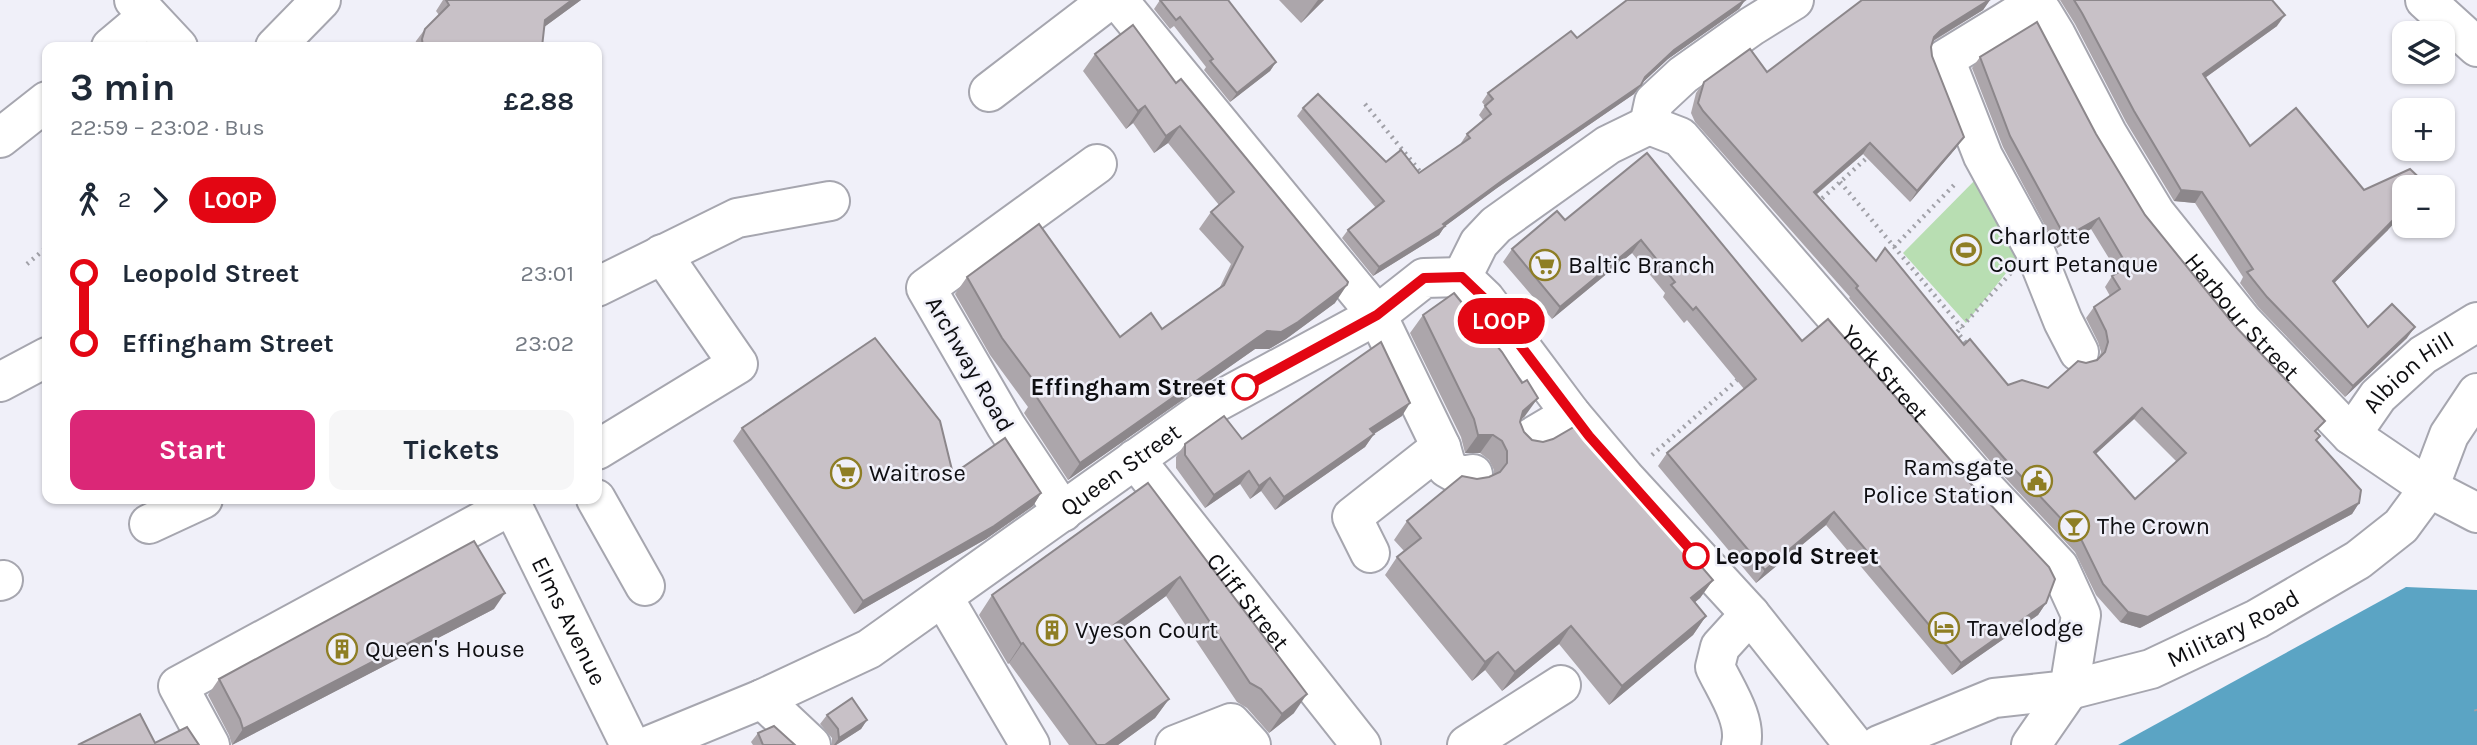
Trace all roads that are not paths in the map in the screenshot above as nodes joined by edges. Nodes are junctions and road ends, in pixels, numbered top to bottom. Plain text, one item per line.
1 (321, 0) edge
2 (1109, 0) edge
3 (1118, 0) edge
4 (1794, 0) edge
5 (2425, 0) edge
6 (2032, 3) edge
7 (141, 8) edge
8 (1742, 13) edge
9 (115, 42) edge
10 (173, 42) edge
11 (280, 42) edge
12 (2477, 47) edge
13 (989, 92) dead end
14 (42, 105) edge
15 (1649, 125) junction
16 (0, 138) edge
17 (1097, 164) dead end
18 (830, 201) dead end
19 (662, 254) junction
20 (1462, 277) junction
21 (602, 283) edge
22 (1377, 315) junction
23 (2477, 322) edge
24 (2079, 352) dead end
25 (42, 360) edge
26 (0, 382) edge
27 (2477, 393) edge
28 (1571, 414) junction
29 (2351, 435) junction
30 (1529, 439) edge
31 (602, 447) edge
32 (1441, 447) junction
33 (1135, 459) junction
34 (1473, 474) dead end
35 (2429, 488) junction
36 (192, 504) edge
37 (507, 504) edge
38 (512, 504) edge
39 (599, 504) edge
40 (1063, 512) junction
41 (2477, 513) edge
42 (149, 524) dead end
43 (1370, 553) dead end
44 (645, 586) dead end
45 (943, 597) junction
46 (1750, 614) junction
47 (1561, 685) dead end
48 (2069, 690) junction
49 (762, 699) junction
50 (1241, 734) edge
51 (1742, 737) edge
52 (210, 745) edge
53 (630, 745) edge
54 (650, 745) edge
55 (811, 745) edge
56 (1030, 745) edge
57 (1175, 745) edge
58 (1360, 745) edge
59 (1467, 745) edge
60 (1854, 745) edge
61 (1879, 745) edge
62 (2031, 745) edge

1 - 11 street
2 - 13 street
3 - 22 street
4 - 8 street
5 - 12 street
6 - 24 street
6 - 29 street, Harbour Street
7 - 9 street
7 - 10 street
8 - 15 street
14 - 16 street
15 - 20 street
15 - 48 street, York Street
17 - 40 street, Archway Road
18 - 19 street
19 - 21 street
19 - 31 street
20 - 22 street, Queen Street
20 - 28 street
22 - 32 street
22 - 33 street, Queen Street
23 - 29 street, Albion Hill
25 - 26 street
27 - 35 street, Military Road
28 - 30 street
28 - 46 street
29 - 35 street, Harbour Street
32 - 34 street
32 - 43 street
33 - 40 street, Queen Street
33 - 58 street, Cliff Street
35 - 41 street, Harbour Street
35 - 48 street, Military Road
36 - 42 street
37 - 52 street
38 - 53 street, Elms Avenue
39 - 44 street
40 - 45 street, Queen Street
45 - 49 street, Queen Street
45 - 56 street
46 - 51 street
46 - 60 street
47 - 59 street
48 - 61 street, Military Road
48 - 62 street
49 - 54 street, Queen Street
49 - 55 street
50 - 57 street

